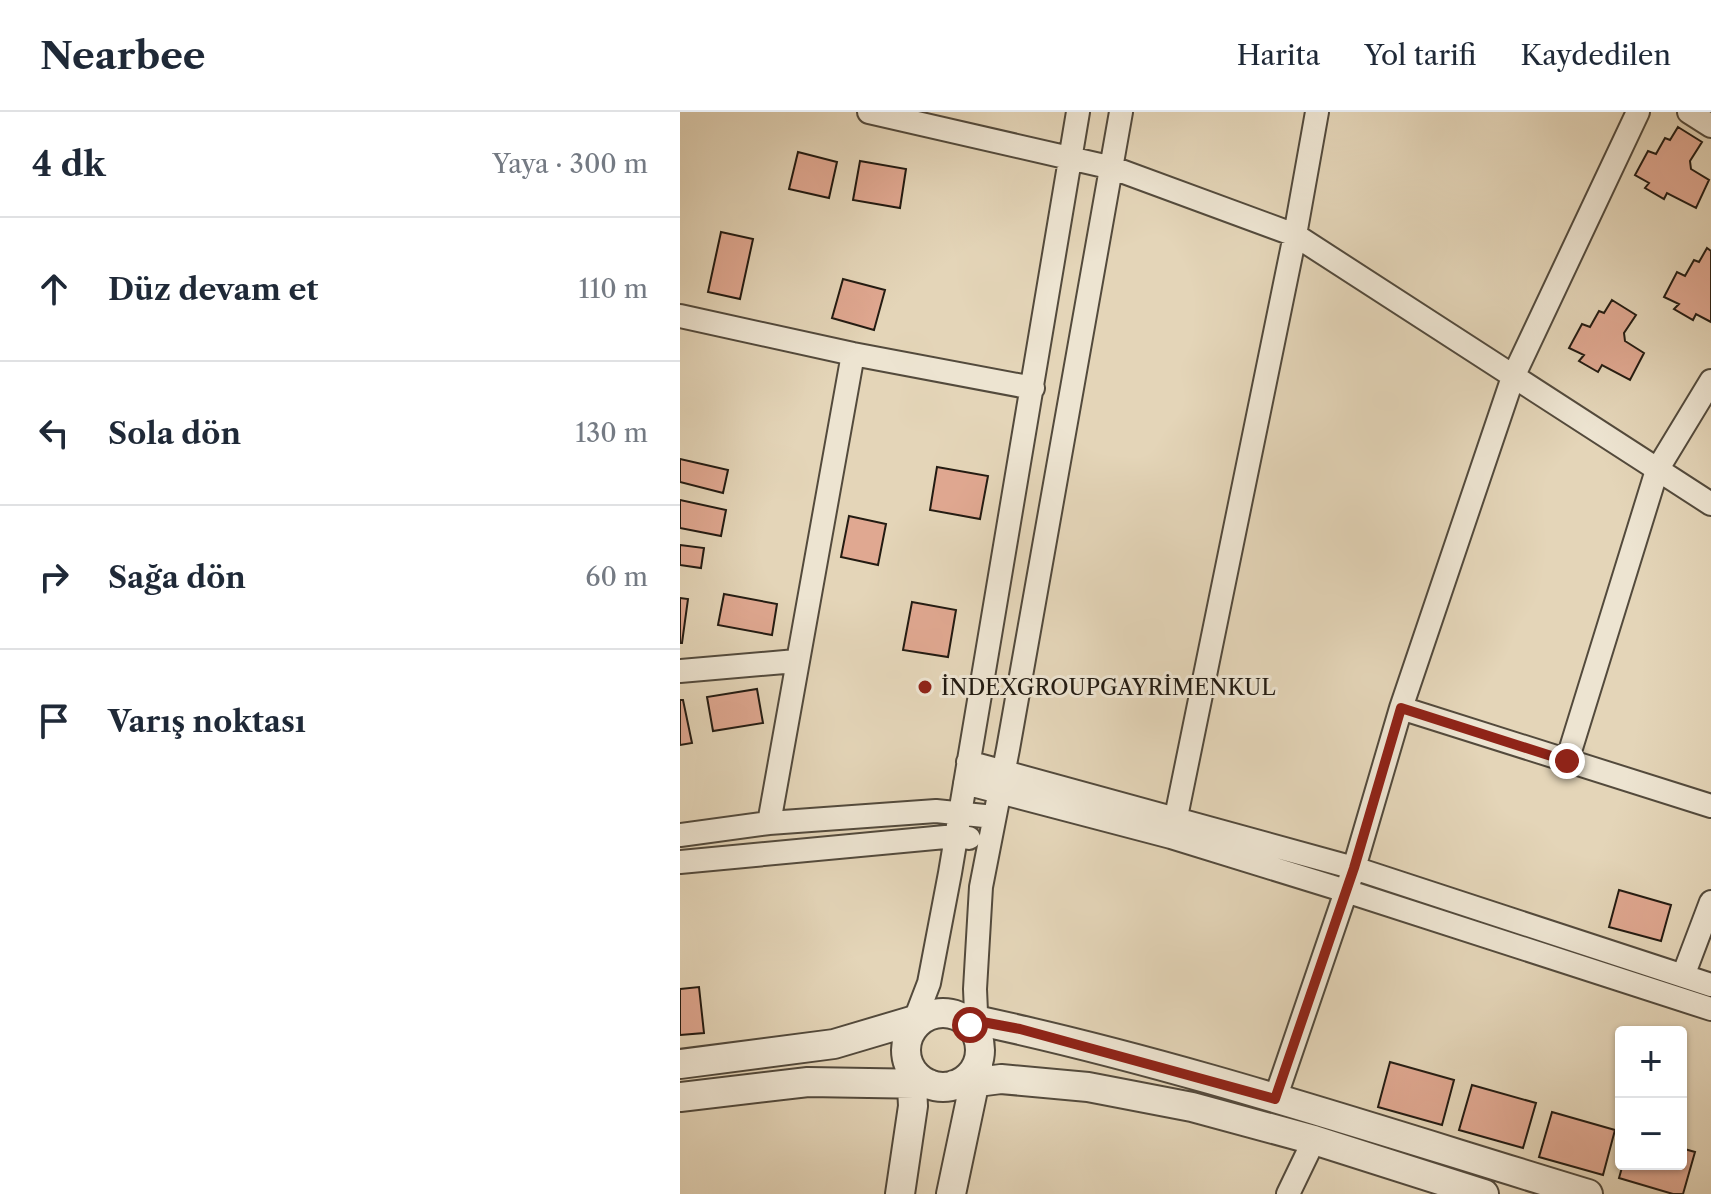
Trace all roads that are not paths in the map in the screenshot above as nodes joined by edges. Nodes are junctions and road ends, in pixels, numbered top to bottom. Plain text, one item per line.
1 (869, 112) edge
2 (1078, 112) edge
3 (1121, 112) edge
4 (1317, 112) edge
5 (1638, 112) edge
6 (1689, 112) edge
7 (1711, 126) edge
8 (1071, 158) junction
9 (1113, 168) junction
10 (1295, 235) junction
11 (680, 316) edge
12 (853, 354) junction
13 (1513, 377) junction
14 (1711, 381) edge
15 (1033, 388) junction
16 (1657, 470) junction
17 (1711, 504) edge
18 (796, 661) junction
19 (680, 671) edge
20 (1401, 708) junction
21 (1567, 761) junction
22 (966, 772) junction
23 (1001, 781) junction
24 (1711, 806) edge
25 (994, 817) junction
26 (1176, 817) junction
27 (769, 823) junction
28 (958, 824) junction
29 (680, 835) edge
30 (990, 842) junction
31 (680, 862) edge
32 (1354, 868) junction
33 (1346, 891) junction
34 (1711, 902) edge
35 (1683, 976) junction
36 (1711, 985) edge
37 (1711, 1009) edge
38 (916, 1024) junction
39 (953, 1060) junction
40 (680, 1064) edge
41 (680, 1097) edge
42 (1275, 1099) junction
43 (1314, 1140) junction
44 (900, 1194) edge
45 (951, 1194) edge
46 (1288, 1194) edge
47 (1484, 1194) edge
48 (1588, 1194) edge

1 - 8 street
2 - 8 street
3 - 9 street
4 - 10 street
5 - 13 street
6 - 7 street
8 - 9 street
8 - 15 street
9 - 10 street
9 - 23 street
10 - 13 street
10 - 26 street
11 - 12 street
12 - 15 street
12 - 18 street
13 - 16 street
13 - 20 street
14 - 16 street
15 - 22 street
16 - 17 street
16 - 21 street
18 - 19 street
18 - 27 street
20 - 21 street
20 - 32 street
21 - 24 street
22 - 23 street
22 - 28 street
23 - 25 street
23 - 26 street
23 - 33 street
25 - 28 street
25 - 30 street
26 - 32 street
27 - 28 street
27 - 29 street
28 - 30 street
28 - 31 street
28 - 38 street
30 - 39 street
32 - 33 street
32 - 35 street
33 - 37 street
33 - 42 street
34 - 35 street
35 - 36 street
38 - 39 street
38 - 39 street
38 - 40 street
39 - 41 street
39 - 42 street
39 - 43 street
39 - 44 street
39 - 45 street
42 - 48 street
43 - 46 street
43 - 47 street

